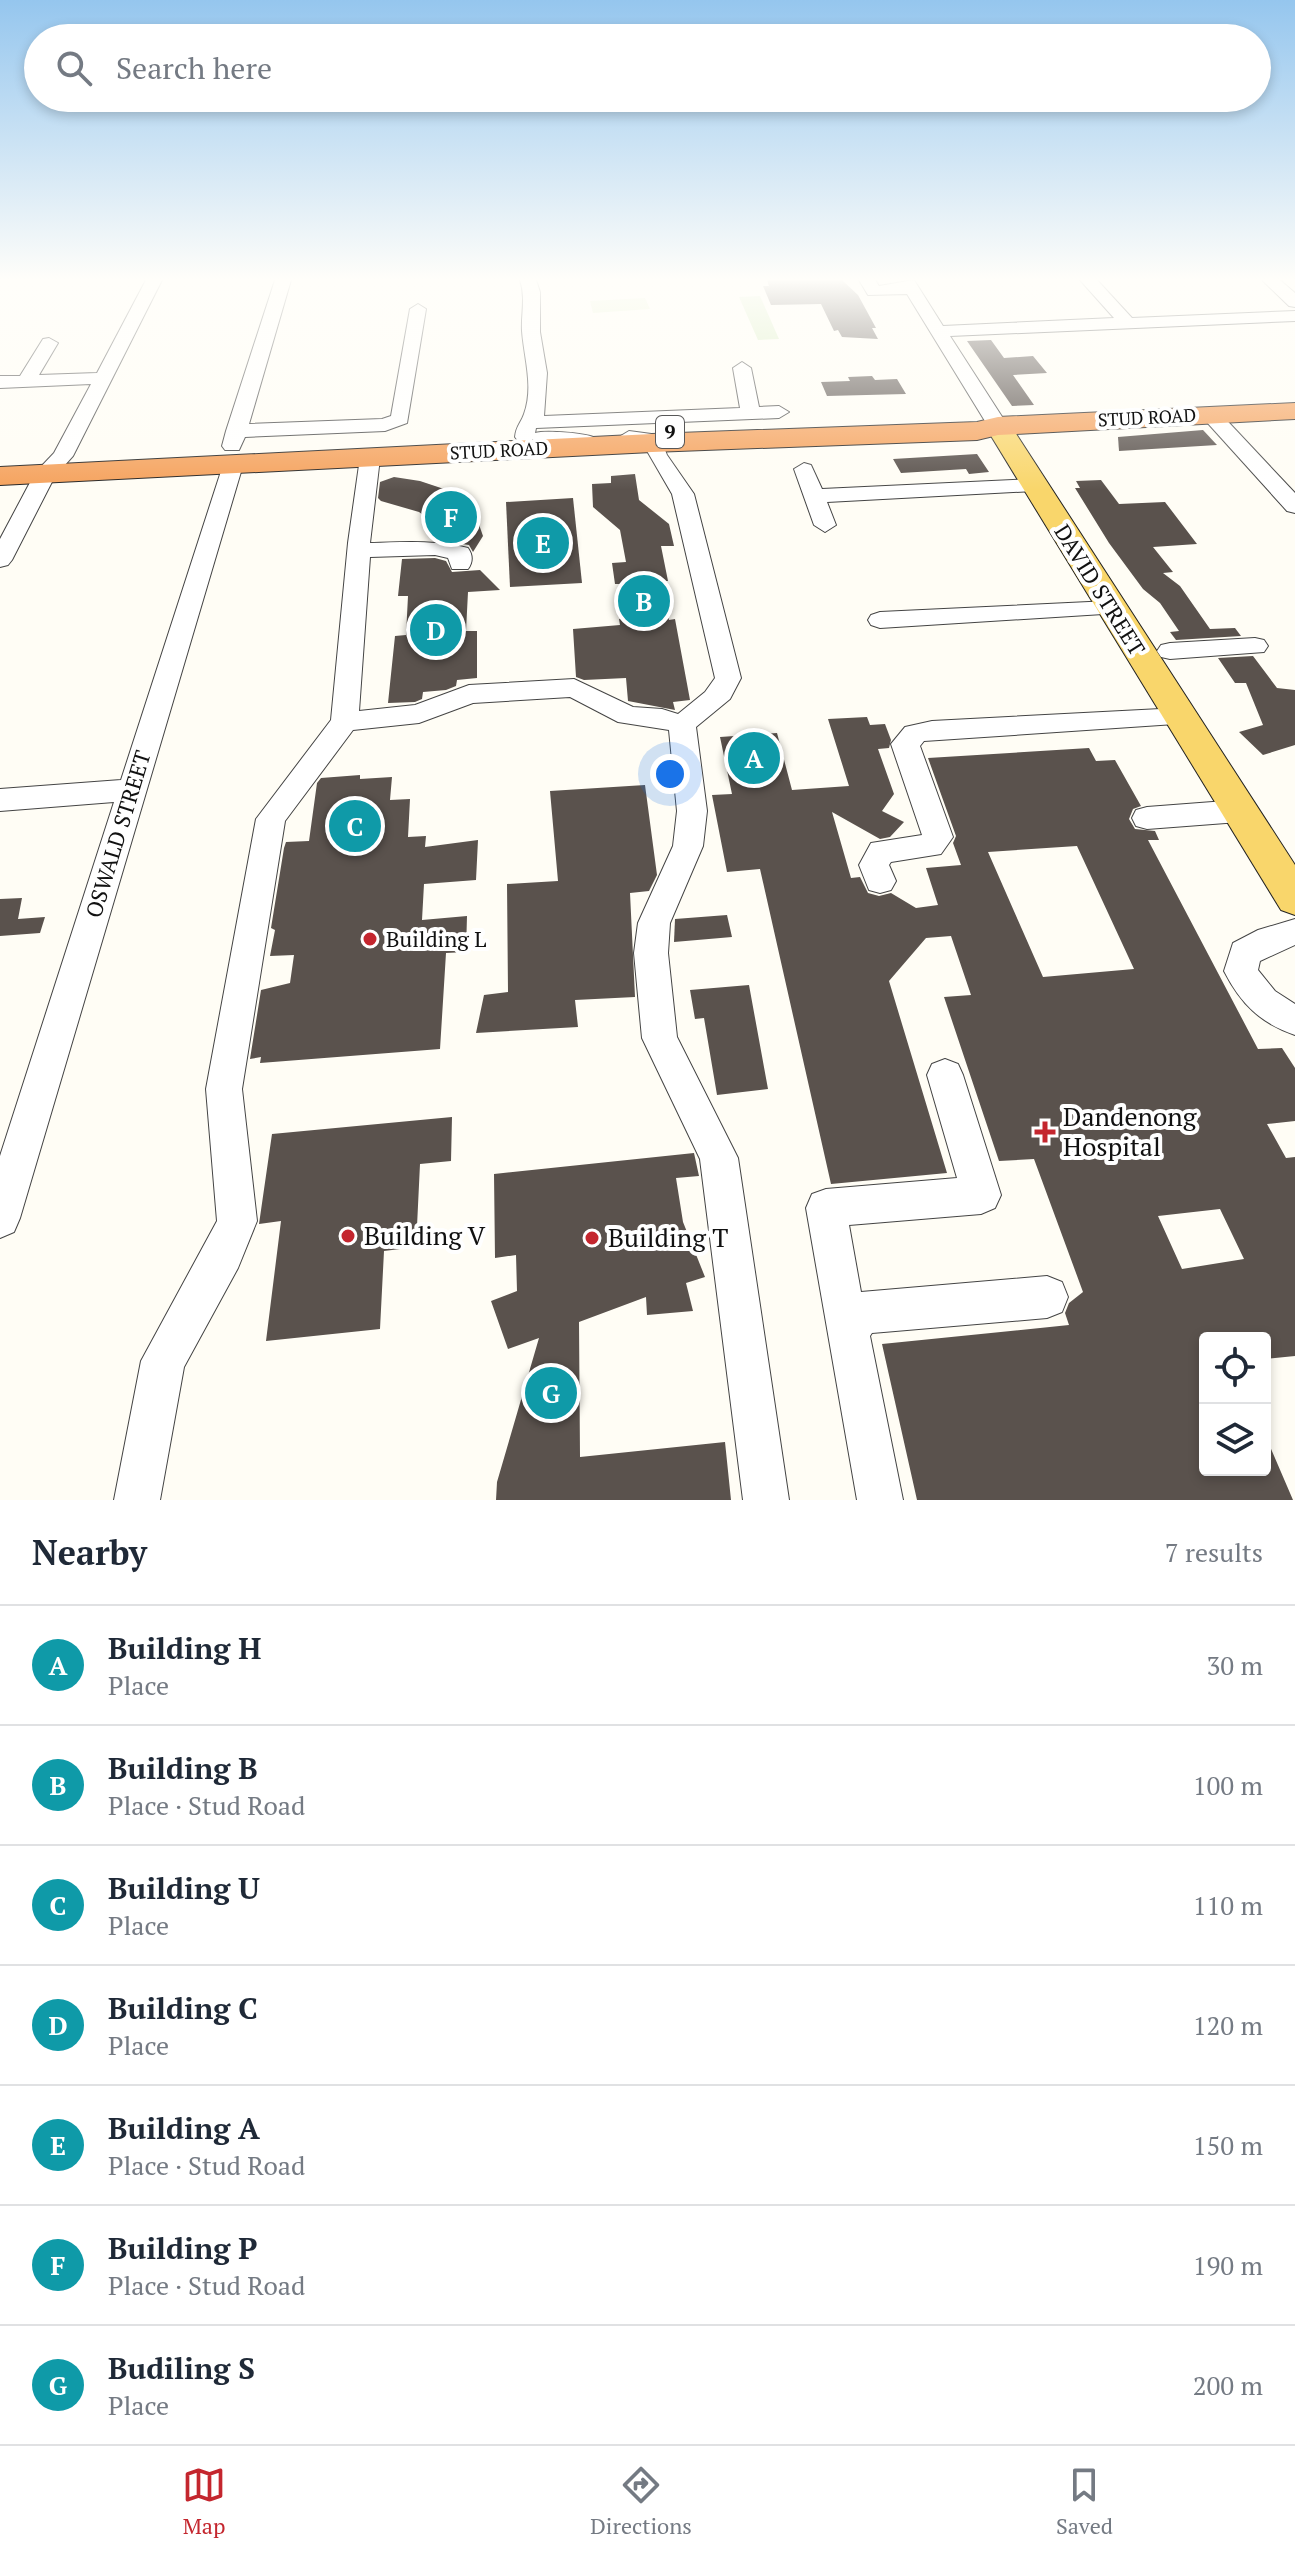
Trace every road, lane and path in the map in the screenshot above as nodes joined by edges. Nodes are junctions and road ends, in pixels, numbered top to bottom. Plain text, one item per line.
1 (45, 350) edge
2 (116, 350) edge
3 (262, 350) edge
4 (411, 350) edge
5 (534, 350) edge
6 (950, 350) edge
7 (742, 368) dead end
8 (101, 378) junction
9 (26, 381) junction
10 (0, 382) edge
11 (1295, 411) edge
12 (779, 412) dead end
13 (751, 413) junction
14 (1211, 415) junction
15 (649, 419) junction
16 (998, 426) junction
17 (533, 432) junction
18 (233, 449) junction
19 (370, 458) junction
20 (0, 460) edge
21 (54, 465) junction
22 (804, 469) dead end
23 (0, 476) edge
24 (1034, 485) junction
25 (814, 496) junction
26 (1295, 506) edge
27 (825, 525) dead end
28 (360, 550) junction
29 (0, 560) edge
30 (460, 564) dead end
31 (1110, 608) junction
32 (880, 620) dead end
33 (1255, 646) dead end
34 (1170, 651) dead end
35 (1180, 717) junction
36 (345, 722) junction
37 (682, 725) junction
38 (132, 790) junction
39 (0, 800) edge
40 (1239, 811) junction
41 (1147, 818) dead end
42 (880, 881) dead end
43 (1295, 899) edge
44 (1295, 932) edge
45 (1295, 1020) edge
46 (945, 1075) dead end
47 (0, 1218) edge
48 (1047, 1297) dead end
49 (847, 1330) junction
50 (137, 1500) edge
51 (766, 1500) edge
52 (880, 1500) edge

1 - 9 street
2 - 8 street
3 - 18 street, OSWALD STREET
4 - 18 street
5 - 17 street
6 - 16 street, DAVID STREET
7 - 13 street
8 - 9 street
8 - 21 street
9 - 10 street
11 - 14 highway, STUD ROAD / 9
12 - 13 street
13 - 15 street
14 - 16 highway, STUD ROAD / 9
14 - 26 street
15 - 16 highway, STUD ROAD / 9
15 - 17 street
15 - 19 highway, STUD ROAD / 9
15 - 37 street
16 - 17 highway, STUD ROAD / 9
16 - 24 main road, DAVID STREET
17 - 18 highway, STUD ROAD / 9
18 - 19 highway, STUD ROAD / 9
18 - 21 highway, STUD ROAD / 9
18 - 38 street, OSWALD STREET
19 - 28 street
20 - 21 highway, STUD ROAD / 9
21 - 23 highway, STUD ROAD / 9
21 - 29 street
22 - 25 street
24 - 25 street
24 - 31 main road, DAVID STREET
25 - 27 street
28 - 30 street
28 - 36 street
31 - 32 street
31 - 35 main road, DAVID STREET
33 - 34 street
35 - 40 main road, DAVID STREET
35 - 42 street
36 - 37 street
36 - 50 street
37 - 51 street
38 - 39 street
38 - 47 street, OSWALD STREET
40 - 41 street
40 - 43 main road, DAVID STREET
44 - 45 street
46 - 49 street
48 - 49 street
49 - 52 street

